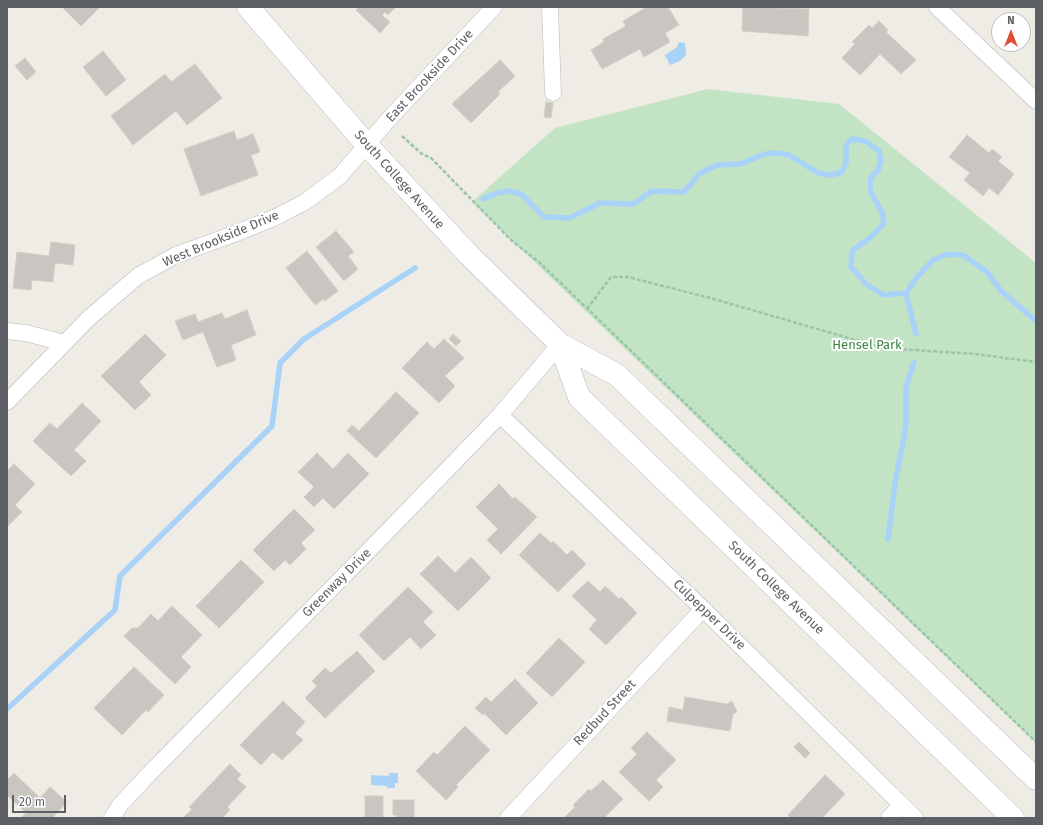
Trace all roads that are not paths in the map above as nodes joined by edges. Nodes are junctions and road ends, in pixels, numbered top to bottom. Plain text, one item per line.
1 (248, 7) edge
2 (494, 7) edge
3 (550, 7) edge
4 (937, 7) edge
5 (553, 93) dead end
6 (1036, 101) edge
7 (366, 145) junction
8 (7, 331) edge
9 (64, 343) junction
10 (560, 344) junction
11 (7, 402) edge
12 (500, 415) junction
13 (703, 609) junction
14 (1036, 779) edge
15 (901, 805) junction
16 (112, 818) edge
17 (508, 818) edge
18 (889, 818) edge
19 (915, 818) edge
20 (1013, 818) edge

1 - 7 main road, South College Avenue
2 - 7 street, East Brookside Drive
3 - 5 street
4 - 6 street
7 - 9 street, West Brookside Drive
7 - 10 main road, South College Avenue
8 - 9 street
9 - 11 street, West Brookside Drive
10 - 12 street, Greenway Drive
10 - 14 main road, South College Avenue
10 - 20 main road, South College Avenue
12 - 13 street, Culpepper Drive
12 - 16 street, Greenway Drive
13 - 15 street, Culpepper Drive
13 - 17 street, Redbud Street
15 - 18 street
15 - 19 street, Culpepper Drive

